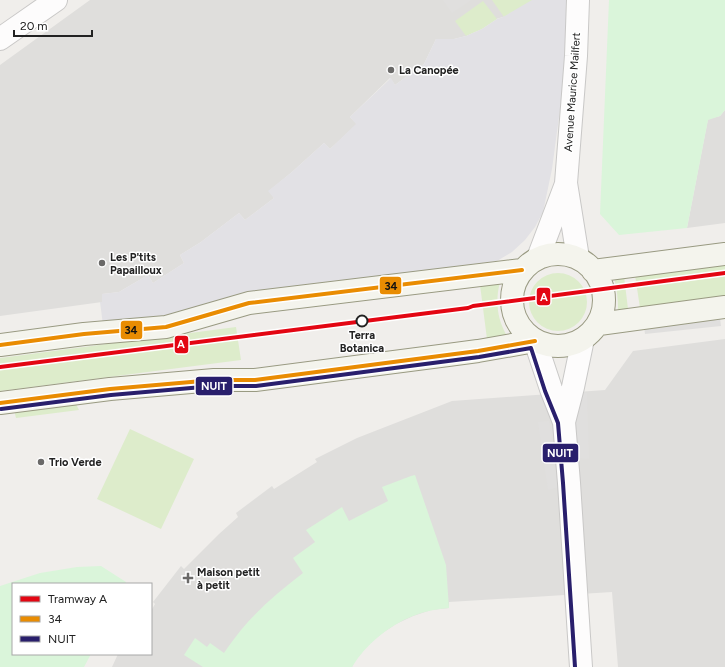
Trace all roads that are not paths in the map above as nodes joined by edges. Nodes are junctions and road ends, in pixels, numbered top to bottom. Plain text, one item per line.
1 (56, 0) edge
2 (578, 0) edge
3 (0, 39) edge
4 (566, 183) junction
5 (725, 254) edge
6 (530, 264) junction
7 (586, 265) junction
8 (725, 307) edge
9 (599, 324) junction
10 (583, 339) junction
11 (535, 341) junction
12 (0, 345) edge
13 (0, 403) edge
14 (564, 422) junction
15 (580, 667) edge

1 - 3 street
2 - 4 street, Avenue Maurice Mailfert
4 - 6 street, Avenue Maurice Mailfert
4 - 7 street, Avenue Maurice Mailfert
5 - 7 street
6 - 7 street
6 - 11 street
6 - 12 street
7 - 9 street
8 - 9 street
9 - 10 street
10 - 11 street
10 - 14 street
11 - 13 street
11 - 14 street
14 - 15 street

